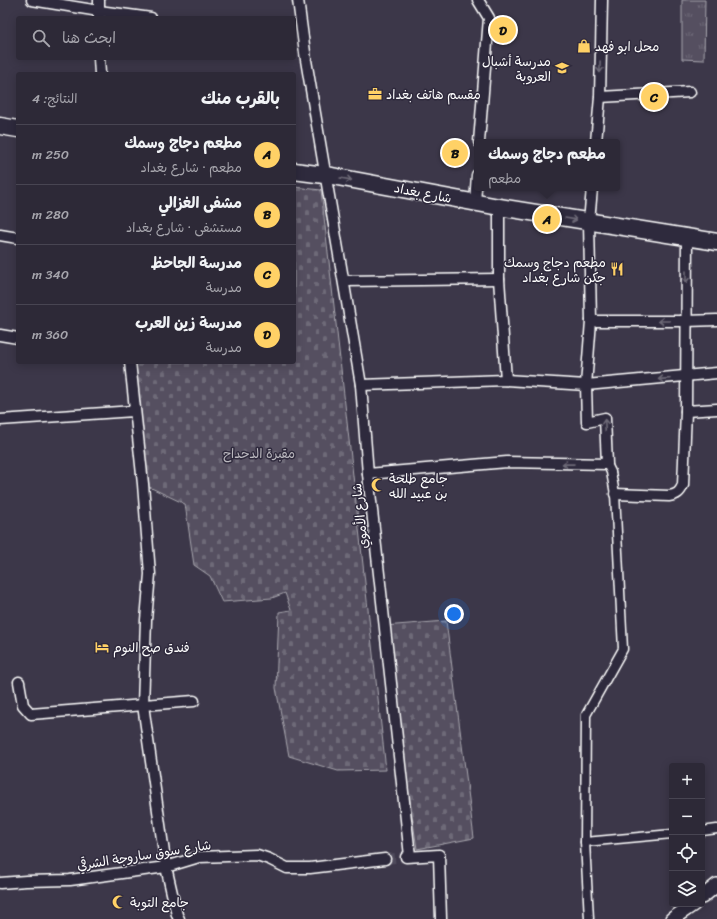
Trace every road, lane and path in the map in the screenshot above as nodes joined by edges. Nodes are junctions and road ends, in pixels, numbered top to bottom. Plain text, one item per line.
1 (32, 0) edge
2 (99, 0) edge
3 (298, 0) edge
4 (478, 0) edge
5 (602, 0) edge
6 (99, 15) edge
7 (116, 16) edge
8 (299, 37) edge
9 (99, 60) edge
10 (100, 72) edge
11 (690, 92) dead end
12 (600, 97) junction
13 (0, 126) edge
14 (16, 129) edge
15 (480, 139) edge
16 (596, 139) edge
17 (296, 171) edge
18 (325, 175) junction
19 (476, 191) edge
20 (592, 191) edge
21 (475, 202) junction
22 (499, 207) junction
23 (589, 222) junction
24 (0, 235) edge
25 (16, 238) edge
26 (687, 238) junction
27 (717, 242) edge
28 (499, 278) junction
29 (344, 281) junction
30 (717, 320) edge
31 (591, 322) junction
32 (686, 322) junction
33 (0, 335) edge
34 (16, 338) edge
35 (130, 364) edge
36 (717, 373) edge
37 (685, 377) junction
38 (506, 380) junction
39 (361, 384) junction
40 (586, 384) junction
41 (717, 409) edge
42 (134, 411) junction
43 (686, 411) junction
44 (0, 420) edge
45 (607, 464) junction
46 (368, 474) junction
47 (615, 494) junction
48 (19, 682) dead end
49 (194, 701) dead end
50 (143, 705) junction
51 (717, 830) edge
52 (705, 831) edge
53 (669, 834) edge
54 (585, 842) junction
55 (385, 859) tunnel mouth
56 (166, 867) junction
57 (0, 884) edge
58 (717, 885) edge
59 (705, 895) edge
60 (690, 907) edge
61 (179, 919) edge
62 (441, 919) edge
63 (589, 919) edge
64 (672, 919) edge

1 - 6 street
2 - 6 street
3 - 8 street, شارع الأموي
4 - 15 street
5 -> 12 street
6 - 7 street
8 - 18 street, شارع الأموي
9 - 10 street
11 - 12 street
12 - 16 street
13 - 14 main road
17 - 18 main road, شارع بغداد
18 -> 21 main road, شارع بغداد
18 - 29 street, شارع الأموي
19 - 21 street
20 - 23 street
21 - 22 main road, شارع بغداد
22 -> 23 main road, شارع بغداد
22 - 28 street
23 - 26 main road, شارع بغداد
23 - 31 street
24 - 25 street
26 - 27 main road, شارع بغداد
26 -> 32 street
28 - 29 street
28 - 38 street
29 - 39 street, شارع الأموي
30 - 32 street
32 -> 31 street
31 - 40 street
32 - 37 street
33 - 34 street
35 - 42 street
36 - 37 street
37 -> 40 street
37 - 43 street
38 - 39 street
38 - 40 street
39 - 46 street, شارع الأموي
45 -> 40 street
41 - 43 street
42 - 44 street
42 - 50 street
43 - 47 street
45 -> 46 street
45 - 47 street
46 - 62 street, شارع الأموي
47 - 54 street
48 - 50 street
49 - 50 street
50 - 56 street
51 - 52 street
53 - 54 street
54 - 63 street
55 - 56 street, شارع سوق ساروجة الشرقي
56 - 57 street, شارع سوق ساروجة الشرقي
56 - 61 street
58 - 59 street
60 - 64 street

